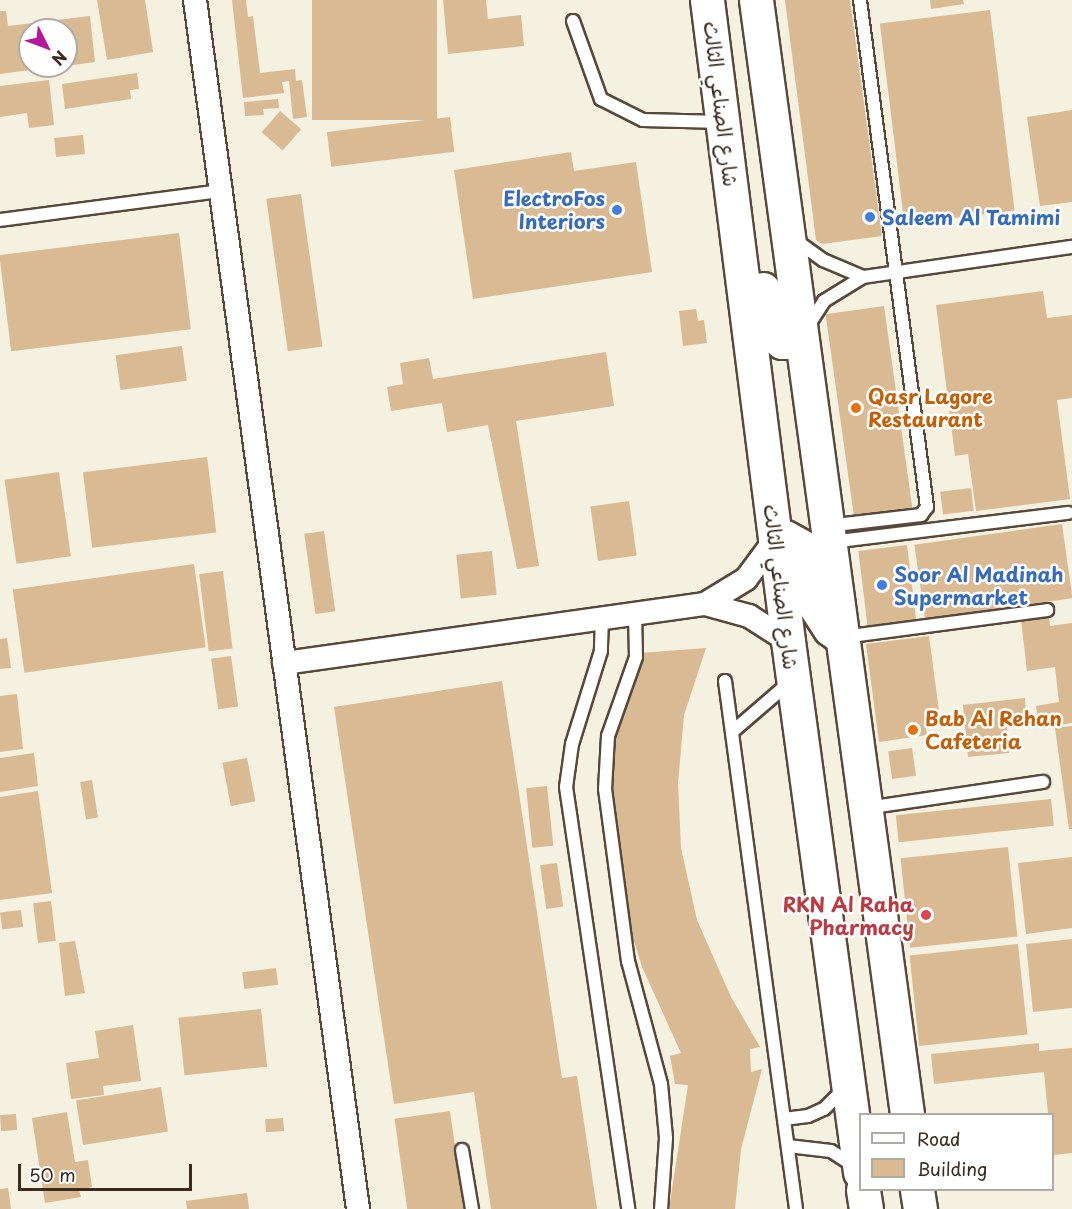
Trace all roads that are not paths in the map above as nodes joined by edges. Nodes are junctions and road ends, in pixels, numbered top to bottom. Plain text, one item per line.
1 (195, 0) edge
2 (707, 0) edge
3 (756, 0) edge
4 (860, 0) edge
5 (573, 21) dead end
6 (723, 122) junction
7 (221, 190) junction
8 (735, 219) junction
9 (0, 220) edge
10 (787, 234) junction
11 (1072, 248) edge
12 (896, 273) junction
13 (863, 277) junction
14 (801, 342) junction
15 (1068, 513) dead end
16 (828, 534) junction
17 (775, 540) junction
18 (705, 604) junction
19 (1047, 610) dead end
20 (635, 613) junction
21 (602, 618) junction
22 (842, 637) junction
23 (788, 641) junction
24 (284, 663) junction
25 (793, 680) junction
26 (725, 681) dead end
27 (732, 732) junction
28 (1043, 782) dead end
29 (865, 808) junction
30 (848, 1084) junction
31 (907, 1113) edge
32 (784, 1119) junction
33 (788, 1146) junction
34 (462, 1150) dead end
35 (859, 1165) edge
36 (859, 1171) edge
37 (863, 1191) edge
38 (917, 1191) edge
39 (358, 1209) edge
40 (472, 1209) edge
41 (628, 1209) edge
42 (661, 1209) edge
43 (796, 1209) edge
44 (866, 1209) edge
45 (920, 1209) edge

1 - 7 street
2 - 6 main road, شارع الصناعي الثالث
3 - 10 main road
4 - 12 lane
5 - 6 lane
6 - 8 main road, شارع الصناعي الثالث
7 - 9 lane
7 - 24 street
8 - 14 main road
8 - 17 main road, شارع الصناعي الثالث
10 - 13 lane
10 - 14 main road
11 - 12 lane
12 - 13 lane
12 - 16 lane
13 - 14 lane
14 - 16 main road
15 - 16 lane
16 - 22 main road
17 - 18 street
17 - 22 main road
17 - 23 main road, شارع الصناعي الثالث
18 - 20 street
18 - 23 street
19 - 22 lane
20 - 21 street
20 - 42 lane
21 - 24 street
21 - 41 lane
22 - 29 main road
23 - 25 main road, شارع الصناعي الثالث
24 - 39 street
25 - 27 lane
25 - 30 main road, شارع الصناعي الثالث
26 - 27 lane
27 - 32 lane
28 - 29 lane
29 - 31 main road
30 - 32 lane
30 - 35 main road, شارع الصناعي الثالث
32 - 33 lane
33 - 36 lane
33 - 43 lane
34 - 40 lane
37 - 44 main road
38 - 45 main road

